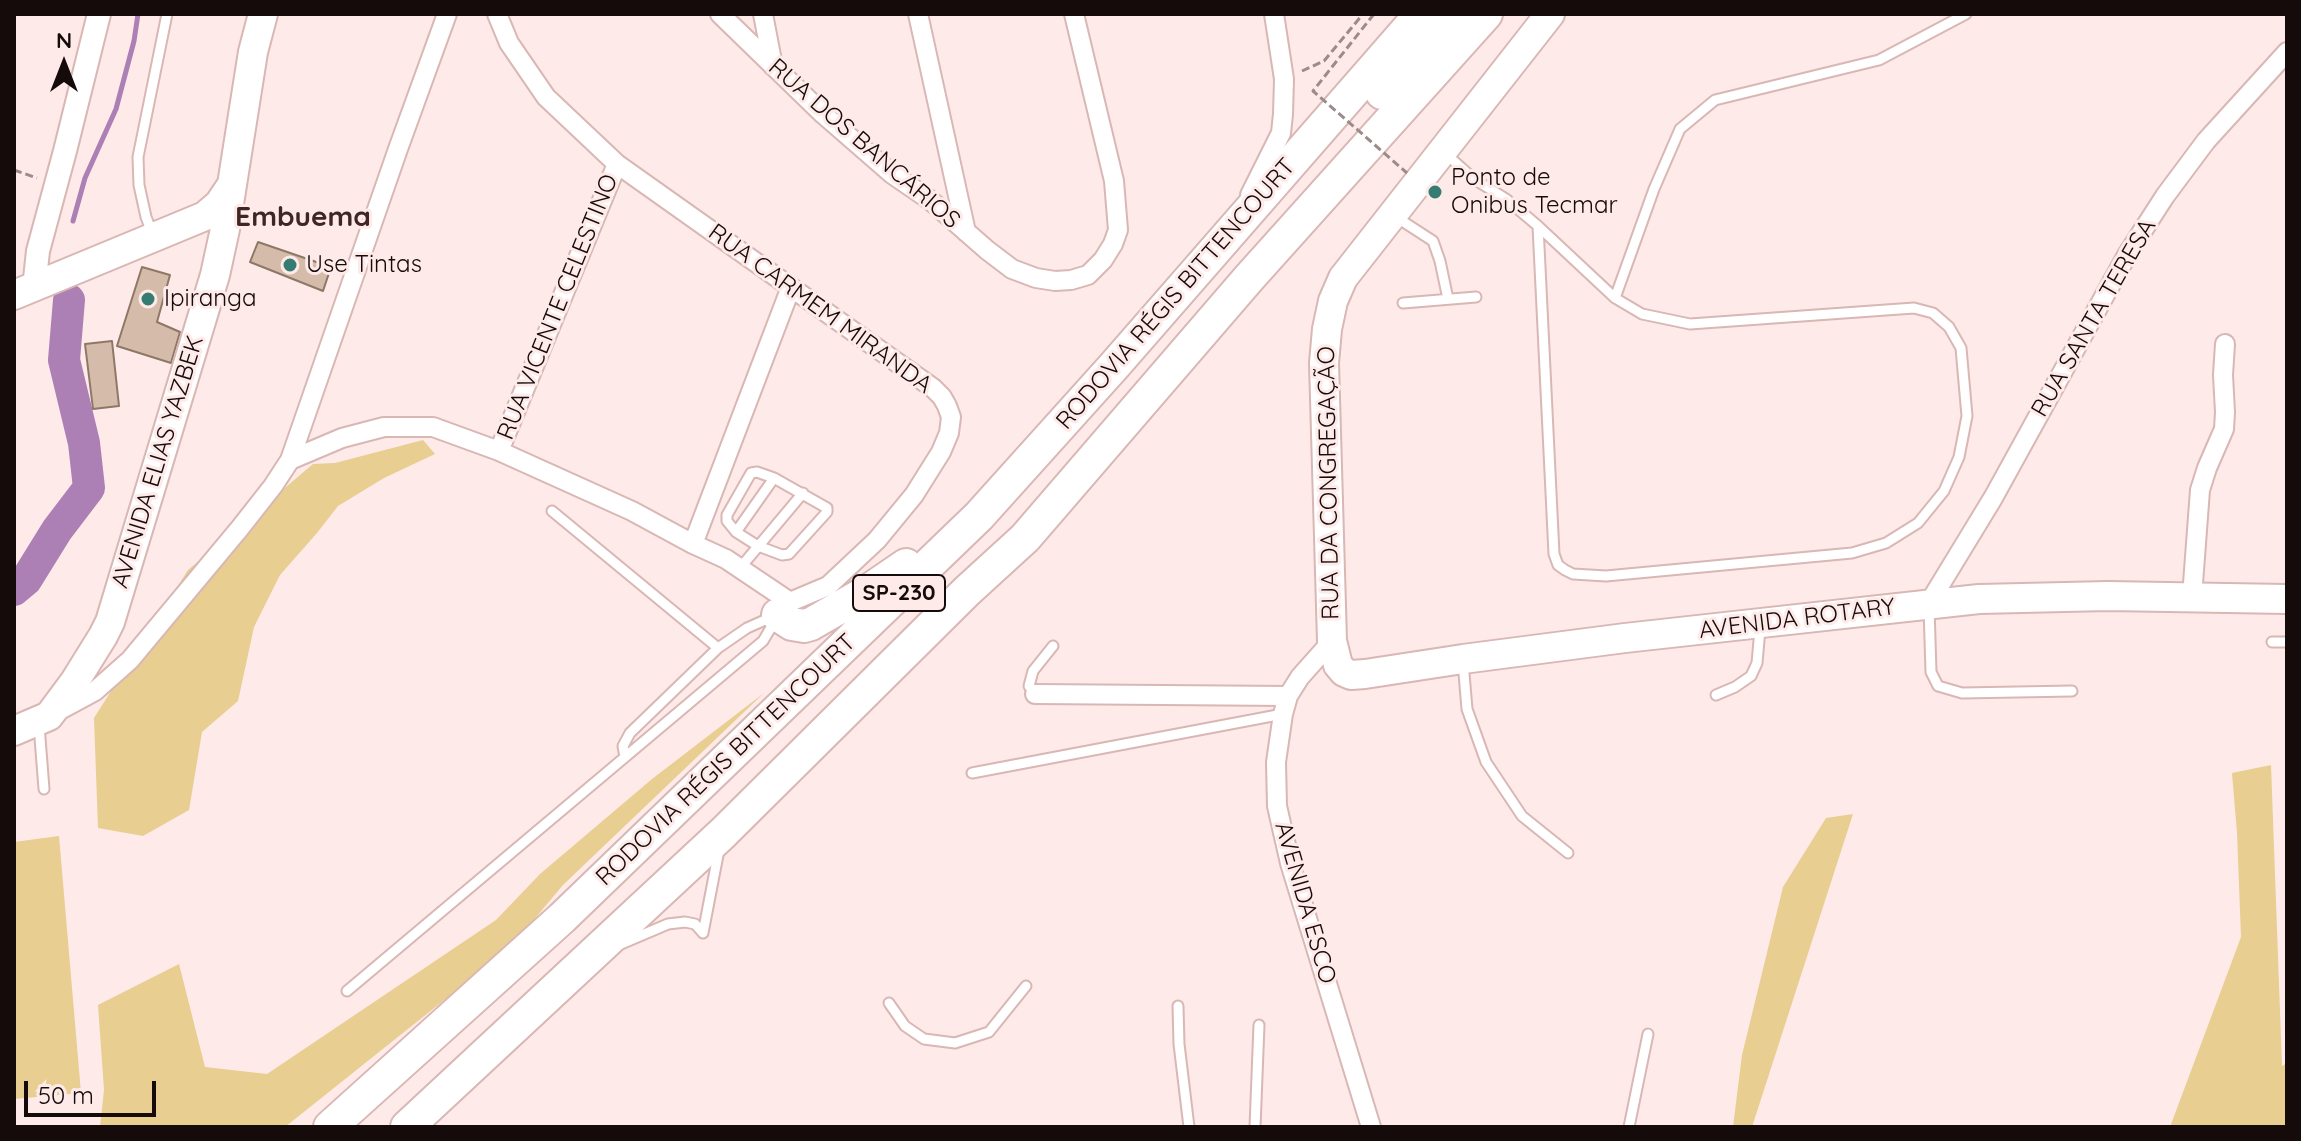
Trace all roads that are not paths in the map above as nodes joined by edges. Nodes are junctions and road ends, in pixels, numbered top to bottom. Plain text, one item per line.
1 (99, 14) edge
2 (167, 14) edge
3 (263, 14) edge
4 (447, 14) edge
5 (497, 14) edge
6 (720, 14) edge
7 (763, 14) edge
8 (918, 14) edge
9 (1074, 14) edge
10 (1274, 14) edge
11 (1402, 14) edge
12 (1421, 14) edge
13 (1451, 14) edge
14 (1486, 14) edge
15 (1550, 14) edge
16 (1966, 14) edge
17 (2287, 52) edge
18 (773, 67) junction
19 (1444, 151) junction
20 (617, 164) junction
21 (232, 185) junction
22 (1248, 198) junction
23 (1393, 216) junction
24 (1538, 226) junction
25 (966, 232) junction
26 (161, 235) junction
27 (1215, 250) junction
28 (214, 281) junction
29 (791, 287) junction
30 (24, 291) edge
31 (1476, 297) dead end
32 (1615, 298) junction
33 (1448, 299) junction
34 (1403, 303) dead end
35 (2225, 344) dead end
36 (1114, 366) junction
37 (499, 451) junction
38 (290, 460) junction
39 (774, 478) junction
40 (803, 493) junction
41 (552, 511) dead end
42 (979, 516) junction
43 (736, 532) junction
44 (693, 544) junction
45 (758, 546) junction
46 (740, 568) junction
47 (2192, 597) junction
48 (2287, 599) edge
49 (1929, 603) junction
50 (784, 608) junction
51 (110, 622) junction
52 (1760, 623) junction
53 (1332, 641) junction
54 (2272, 642) dead end
55 (2287, 642) edge
56 (1053, 646) dead end
57 (718, 648) junction
58 (1463, 659) junction
59 (130, 660) junction
60 (2072, 691) dead end
61 (1035, 694) joint
62 (1716, 695) dead end
63 (1286, 705) junction
64 (34, 723) edge
65 (625, 757) junction
66 (972, 773) dead end
67 (44, 789) dead end
68 (723, 833) junction
69 (1568, 853) dead end
70 (592, 957) junction
71 (1026, 986) dead end
72 (347, 991) dead end
73 (889, 1003) dead end
74 (1178, 1006) dead end
75 (1259, 1025) dead end
76 (1648, 1034) dead end
77 (330, 1127) edge
78 (407, 1127) edge
79 (1189, 1127) edge
80 (1255, 1127) edge
81 (1371, 1127) edge
82 (1629, 1127) edge

1 - 30 street
2 - 26 lane
3 - 21 main road, AVENIDA ELIAS YAZBEK
4 - 38 street
5 - 20 street, RUA CARMEM MIRANDA
6 - 18 street, RUA DOS BANCÁRIOS
7 - 18 street
8 - 25 street
9 - 25 street, RUA DOS BANCÁRIOS
10 - 22 street
11 - 22 highway
12 - 27 highway, RODOVIA RÉGIS BITTENCOURT / SP-230
13 - 36 highway
14 - 68 highway, RODOVIA RÉGIS BITTENCOURT / SP-230
15 - 19 main road, RUA DA CONGREGAÇÃO
16 - 32 lane
17 - 49 street, RUA SANTA TERESA
18 - 25 street, RUA DOS BANCÁRIOS
19 - 23 main road, RUA DA CONGREGAÇÃO
19 - 24 lane
20 - 29 street, RUA CARMEM MIRANDA
20 - 37 street, RUA VICENTE CELESTINO
21 - 26 main road
21 - 28 main road, AVENIDA ELIAS YAZBEK
22 - 27 highway
23 - 33 lane
23 - 53 main road, RUA DA CONGREGAÇÃO
24 - 32 lane
24 - 32 lane
26 - 28 main road
26 - 30 main road
27 - 36 highway, RODOVIA RÉGIS BITTENCOURT / SP-230
28 - 51 main road, AVENIDA ELIAS YAZBEK
29 - 44 street
29 - 50 street, RUA CARMEM MIRANDA
31 - 33 lane
33 - 34 lane
35 - 47 street
36 - 42 highway, RODOVIA RÉGIS BITTENCOURT / SP-230
37 - 38 street
37 - 44 street
38 - 59 street
39 - 40 lane
39 - 43 lane
39 - 43 lane
40 - 45 lane
40 - 45 lane
41 - 57 lane
42 - 50 highway
42 - 77 highway, RODOVIA RÉGIS BITTENCOURT / SP-230
43 - 45 lane
44 - 46 street
45 - 46 lane
46 - 50 street
47 - 48 main road, AVENIDA ROTARY
47 - 49 main road, AVENIDA ROTARY
49 - 52 main road, AVENIDA ROTARY
49 - 60 lane
50 - 57 lane
50 - 65 lane
51 - 59 street
51 - 64 main road, AVENIDA ELIAS YAZBEK
52 - 58 main road, AVENIDA ROTARY
52 - 62 lane
53 - 58 main road, AVENIDA ROTARY
53 - 63 street, AVENIDA ESCO
54 - 55 lane
56 - 61 lane
57 - 65 lane
58 - 69 lane
59 - 64 street
61 - 63 street
63 - 66 lane
63 - 81 street, AVENIDA ESCO
64 - 67 lane
65 - 72 lane
68 - 70 highway, RODOVIA RÉGIS BITTENCOURT / SP-230
68 - 70 lane
70 - 78 highway, RODOVIA RÉGIS BITTENCOURT / SP-230
71 - 73 lane
74 - 79 lane
75 - 80 lane
76 - 82 lane

